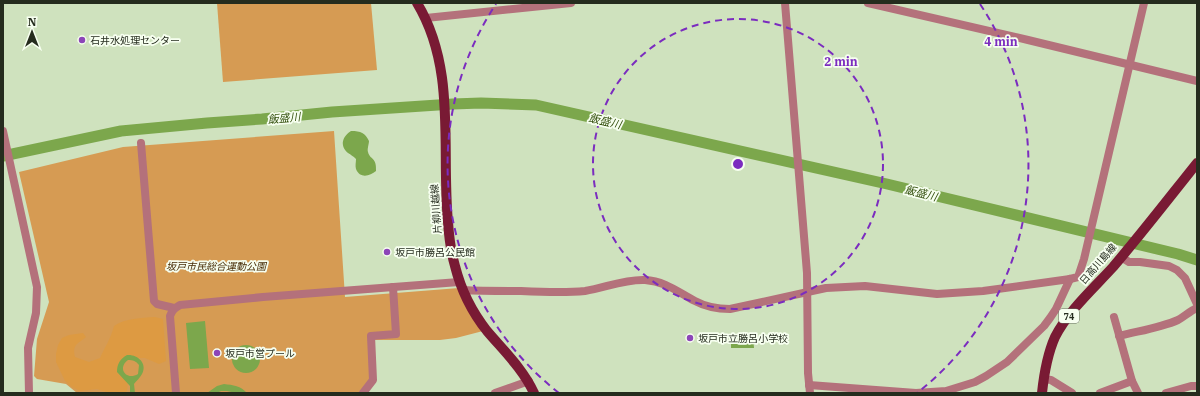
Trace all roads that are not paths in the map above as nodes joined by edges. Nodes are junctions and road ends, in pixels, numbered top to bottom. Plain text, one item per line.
1 (417, 3) edge
2 (571, 3) edge
3 (785, 3) edge
4 (868, 3) edge
5 (1144, 3) edge
6 (426, 18) junction
7 (1130, 65) junction
8 (1197, 81) edge
9 (3, 131) edge
10 (142, 143) dead end
11 (1197, 163) edge
12 (1123, 255) junction
13 (1070, 279) junction
14 (461, 286) junction
15 (393, 287) junction
16 (808, 291) junction
17 (1197, 304) edge
18 (174, 308) junction
19 (1197, 308) edge
20 (1114, 317) dead end
21 (1119, 336) junction
22 (1044, 379) junction
23 (529, 381) junction
24 (1132, 381) junction
25 (1197, 387) edge
26 (810, 389) edge
27 (29, 393) edge
28 (176, 393) edge
29 (363, 393) edge
30 (494, 393) edge
31 (534, 393) edge
32 (1042, 393) edge
33 (1072, 393) edge
34 (1100, 393) edge
35 (1138, 393) edge
36 (1166, 393) edge
37 (1195, 393) edge

1 - 6 main road, 片柳川越線
2 - 6 street
3 - 16 street
4 - 7 street
5 - 7 street
6 - 14 main road, 片柳川越線
7 - 8 street
7 - 13 street
9 - 27 street
10 - 18 street
11 - 12 main road, 日高川島線 / 74
12 - 17 street
12 - 22 main road, 日高川島線 / 74
13 - 16 street
13 - 26 street
14 - 15 street
14 - 16 street
14 - 23 main road, 片柳川越線
15 - 18 street
15 - 29 street
16 - 26 street
18 - 28 street
19 - 21 street
20 - 21 street
21 - 24 street
22 - 32 main road, 日高川島線 / 74
22 - 33 street
23 - 30 street
23 - 31 main road, 片柳川越線
24 - 34 street
24 - 35 street
25 - 36 street
25 - 37 street

